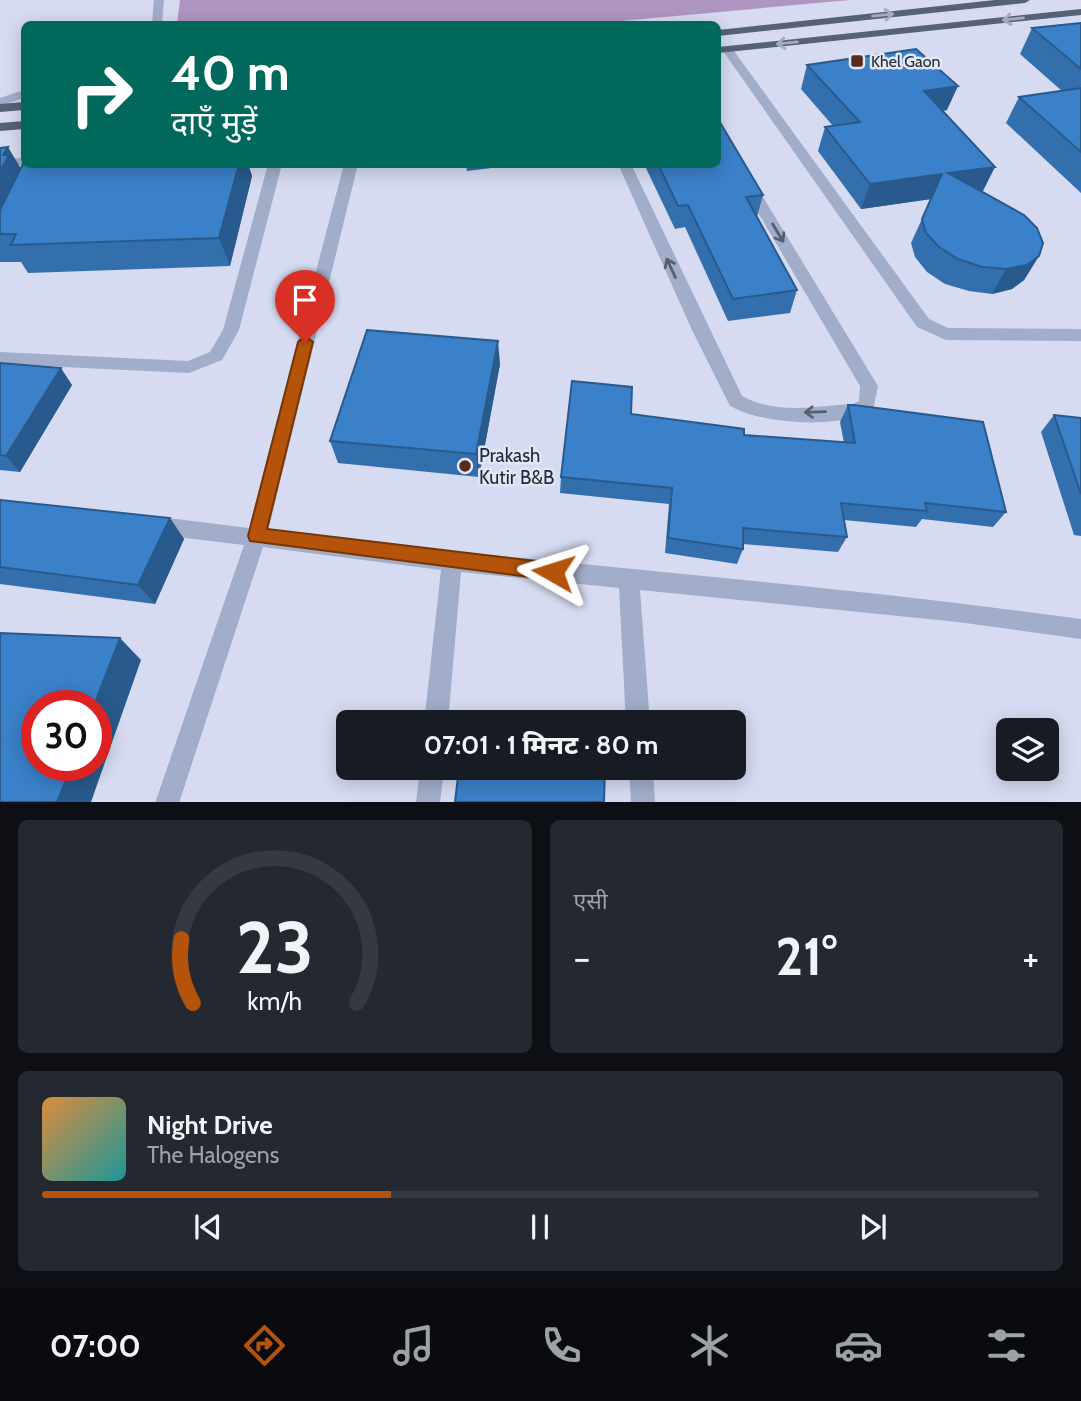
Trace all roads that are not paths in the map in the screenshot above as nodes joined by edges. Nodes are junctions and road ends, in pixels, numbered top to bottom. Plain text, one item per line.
1 (159, 0) edge
2 (1025, 0) edge
3 (1081, 12) edge
4 (157, 21) edge
5 (721, 33) edge
6 (722, 49) edge
7 (21, 95) edge
8 (0, 102) edge
9 (21, 106) edge
10 (0, 108) edge
11 (21, 125) edge
12 (0, 127) edge
13 (21, 162) edge
14 (0, 163) edge
15 (738, 167) edge
16 (274, 168) edge
17 (350, 168) edge
18 (626, 168) edge
19 (1081, 335) edge
20 (0, 358) edge
21 (130, 523) edge
22 (257, 536) junction
23 (452, 562) junction
24 (629, 579) junction
25 (1081, 629) edge
26 (437, 710) edge
27 (637, 710) edge
28 (431, 780) edge
29 (642, 780) edge
30 (167, 802) edge
31 (428, 802) edge
32 (643, 802) edge

1 - 4 street
5 -> 2 main road
3 -> 6 main road
6 - 19 street
7 - 8 street
9 - 10 main road
11 - 12 main road
13 - 14 street
15 -> 18 street
16 - 20 street
17 - 22 street
21 - 22 street
22 - 23 street
22 - 30 street
23 - 24 street
23 - 26 street
24 - 25 street
24 - 27 street
28 - 31 street
29 - 32 street

